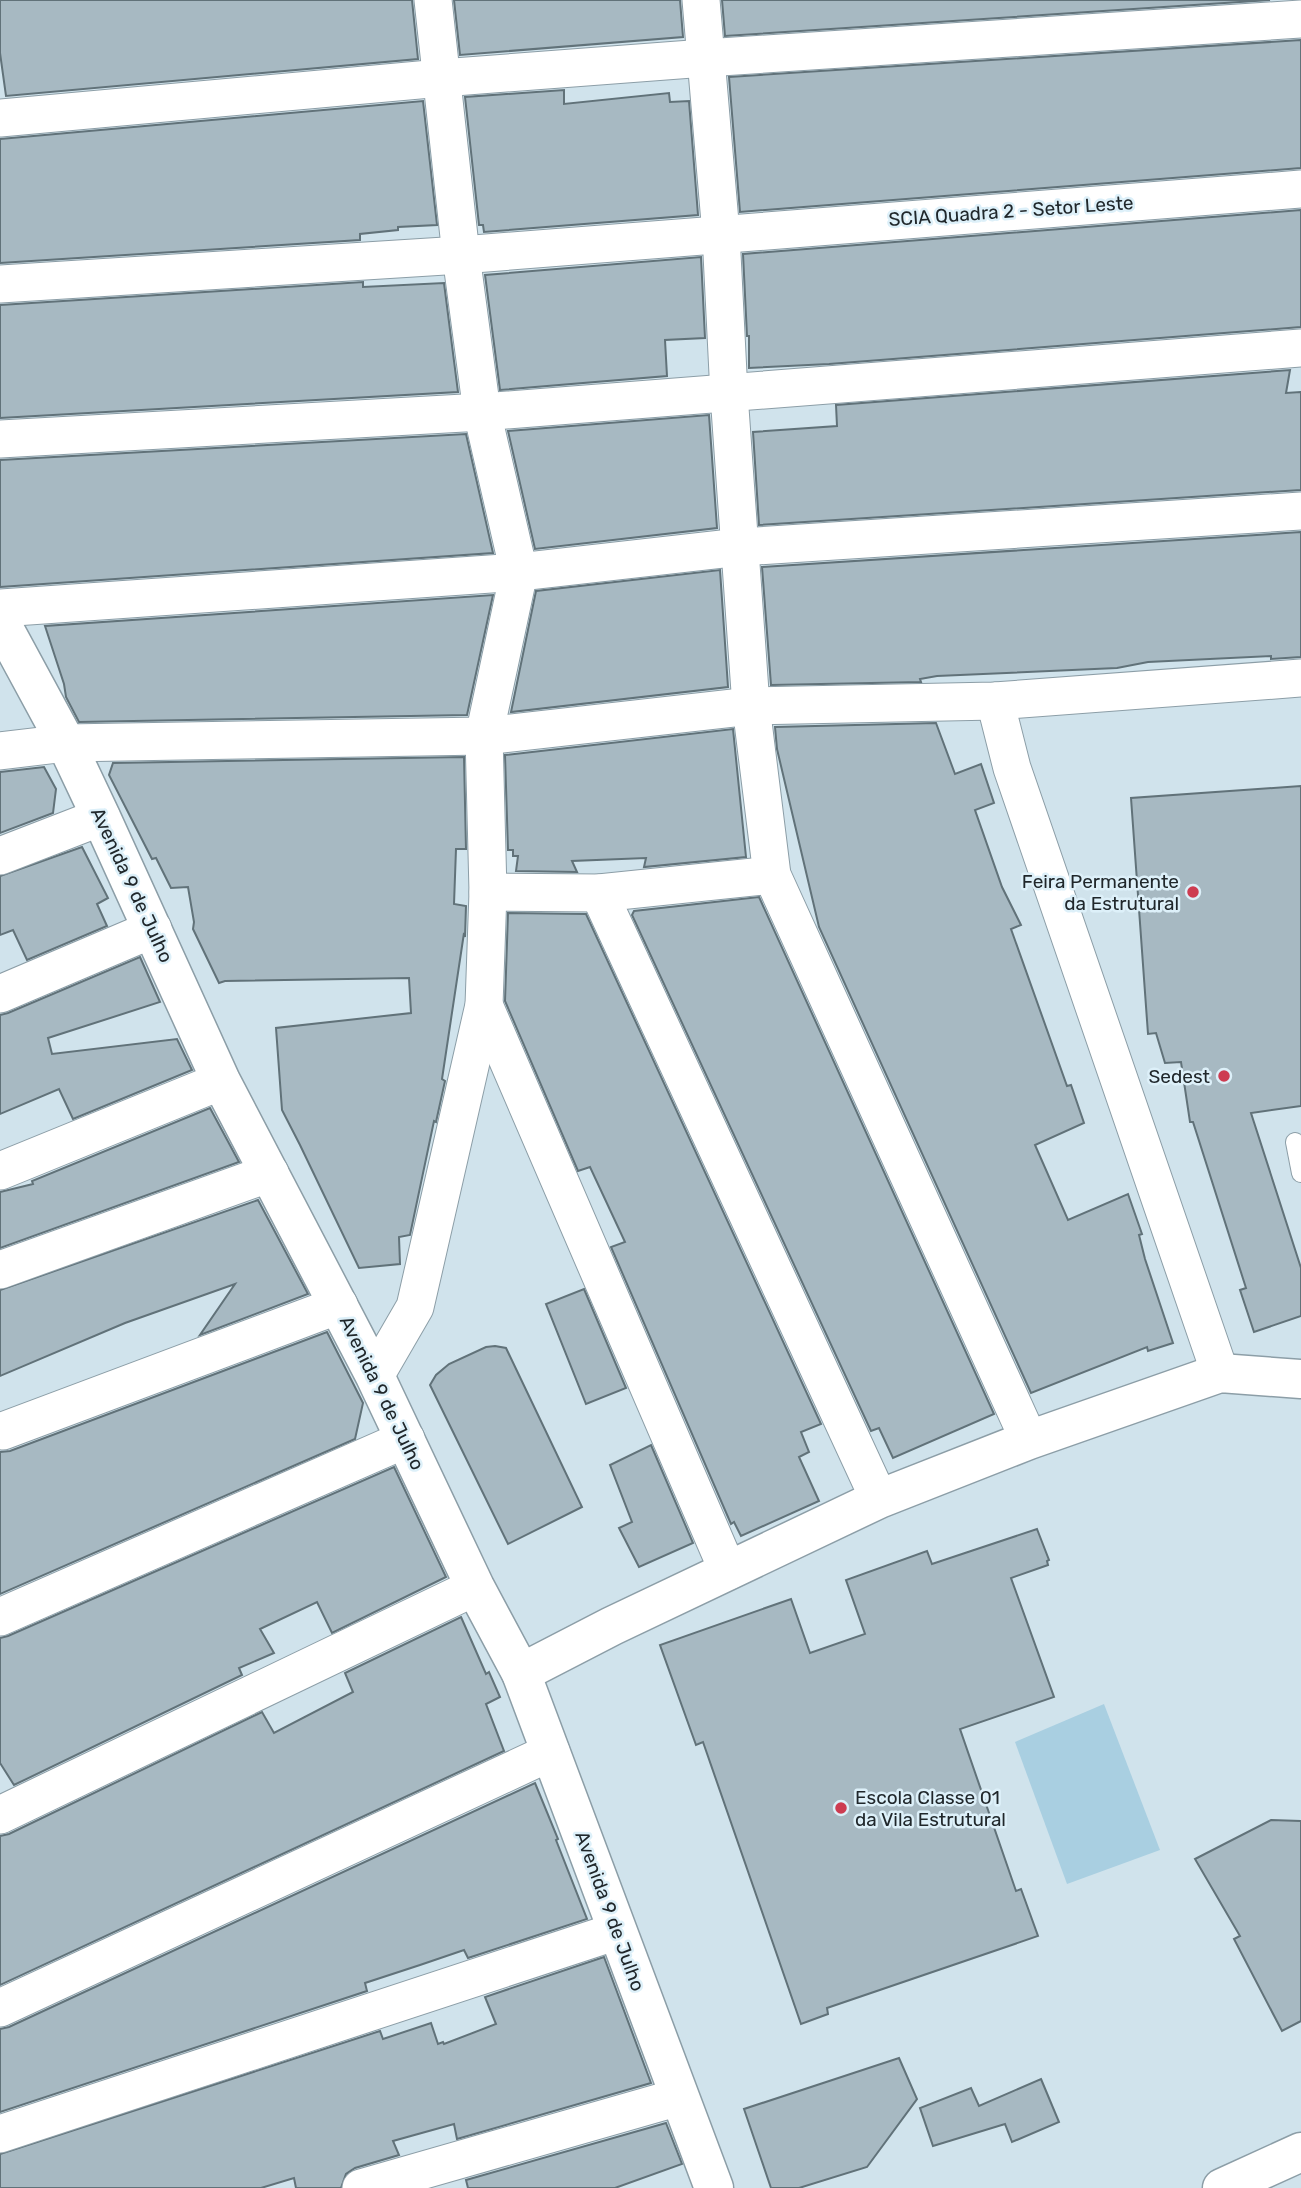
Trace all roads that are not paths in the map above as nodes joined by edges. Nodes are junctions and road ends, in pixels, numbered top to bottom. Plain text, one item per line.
1 (433, 0) edge
2 (701, 0) edge
3 (1301, 19) edge
4 (705, 58) junction
5 (441, 78) junction
6 (0, 118) edge
7 (1301, 189) edge
8 (721, 234) junction
9 (461, 255) junction
10 (0, 284) edge
11 (1301, 348) edge
12 (729, 394) junction
13 (482, 412) junction
14 (0, 439) edge
15 (1301, 511) edge
16 (740, 547) junction
17 (519, 572) junction
18 (0, 608) edge
19 (0, 621) edge
20 (1301, 678) edge
21 (995, 701) junction
22 (751, 705) junction
23 (484, 736) junction
24 (65, 743) junction
25 (0, 751) edge
26 (101, 817) junction
27 (0, 856) edge
28 (772, 875) junction
29 (488, 892) junction
30 (599, 893) junction
31 (153, 929) junction
32 (0, 995) edge
33 (484, 1005) junction
34 (221, 1081) junction
35 (1295, 1142) dead end
36 (0, 1171) edge
37 (270, 1173) junction
38 (1301, 1173) edge
39 (0, 1270) edge
40 (339, 1305) junction
41 (1220, 1373) junction
42 (375, 1376) junction
43 (1301, 1379) edge
44 (3, 1431) dead end
45 (406, 1440) junction
46 (1029, 1440) junction
47 (879, 1499) junction
48 (728, 1571) junction
49 (475, 1587) junction
50 (0, 1617) edge
51 (522, 1673) junction
52 (551, 1752) junction
53 (0, 1815) edge
54 (617, 1931) junction
55 (0, 2008) edge
56 (679, 2097) junction
57 (0, 2134) edge
58 (1301, 2152) edge
59 (1243, 2183) edge
60 (361, 2188) edge
61 (714, 2188) edge

1 - 5 street
2 - 4 street
3 - 4 street
4 - 5 street
4 - 8 street
5 - 6 street
5 - 9 street
7 - 8 street, SCIA Quadra 2 - Setor Leste
8 - 9 street, SCIA Quadra 2 - Setor Leste
8 - 12 street
9 - 10 street, SCIA Quadra 2 - Setor Leste
9 - 13 street
11 - 12 street
12 - 13 street
12 - 16 street
13 - 14 street
13 - 17 street
15 - 16 street
16 - 17 street
16 - 22 street
17 - 18 street
17 - 23 street
19 - 24 street, Avenida 9 de Julho
20 - 21 street
21 - 22 street
21 - 41 street
22 - 23 street
22 - 28 street
23 - 24 street
23 - 29 street
24 - 25 street
24 - 26 street, Avenida 9 de Julho
26 - 27 street
26 - 31 street, Avenida 9 de Julho
28 - 30 street
28 - 46 street
29 - 30 street
29 - 33 street
30 - 47 street
31 - 32 street
31 - 34 street, Avenida 9 de Julho
33 - 42 street
33 - 48 street
34 - 36 street
34 - 37 street, Avenida 9 de Julho
35 - 38 lane
37 - 39 street
37 - 40 street, Avenida 9 de Julho
40 - 42 street, Avenida 9 de Julho
40 - 44 street
41 - 43 street
41 - 46 street
42 - 45 street, Avenida 9 de Julho
45 - 49 street, Avenida 9 de Julho
45 - 50 street
46 - 47 street
47 - 48 street
48 - 51 street
49 - 51 street, Avenida 9 de Julho
49 - 53 street
51 - 52 street, Avenida 9 de Julho
52 - 54 street, Avenida 9 de Julho
52 - 55 street
54 - 56 street, Avenida 9 de Julho
54 - 57 street
56 - 60 street
56 - 61 street, Avenida 9 de Julho
58 - 59 street

